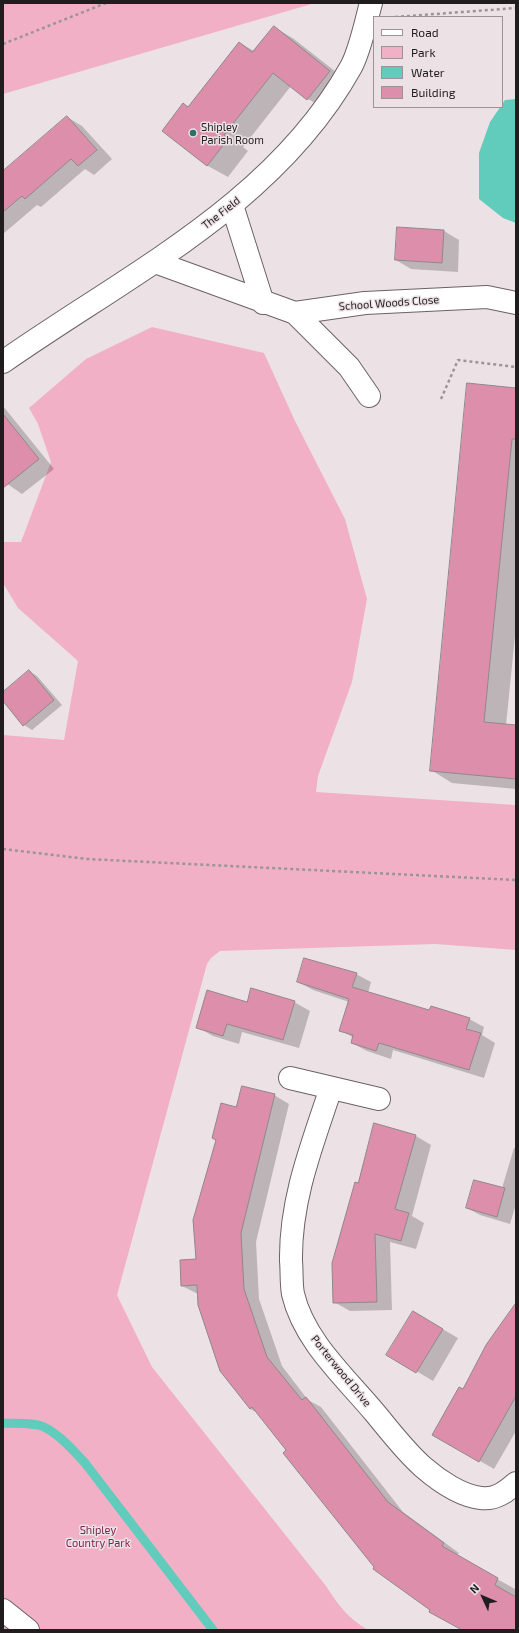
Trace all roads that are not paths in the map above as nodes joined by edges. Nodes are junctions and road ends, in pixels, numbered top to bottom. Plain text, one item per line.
1 (371, 3) edge
2 (232, 205) junction
3 (155, 262) junction
4 (264, 303) junction
5 (516, 303) edge
6 (295, 313) junction
7 (3, 362) edge
8 (369, 396) dead end
9 (290, 1078) dead end
10 (331, 1088) junction
11 (379, 1099) dead end
12 (516, 1483) edge
13 (3, 1610) edge
14 (28, 1630) edge

1 - 2 street, The Field
2 - 3 street, The Field
2 - 4 street
3 - 4 street, School Woods Close
3 - 7 street, The Field
4 - 6 street, School Woods Close
5 - 6 street, School Woods Close
6 - 8 street
9 - 10 street
10 - 11 street
10 - 12 street, Porterwood Drive
13 - 14 street

